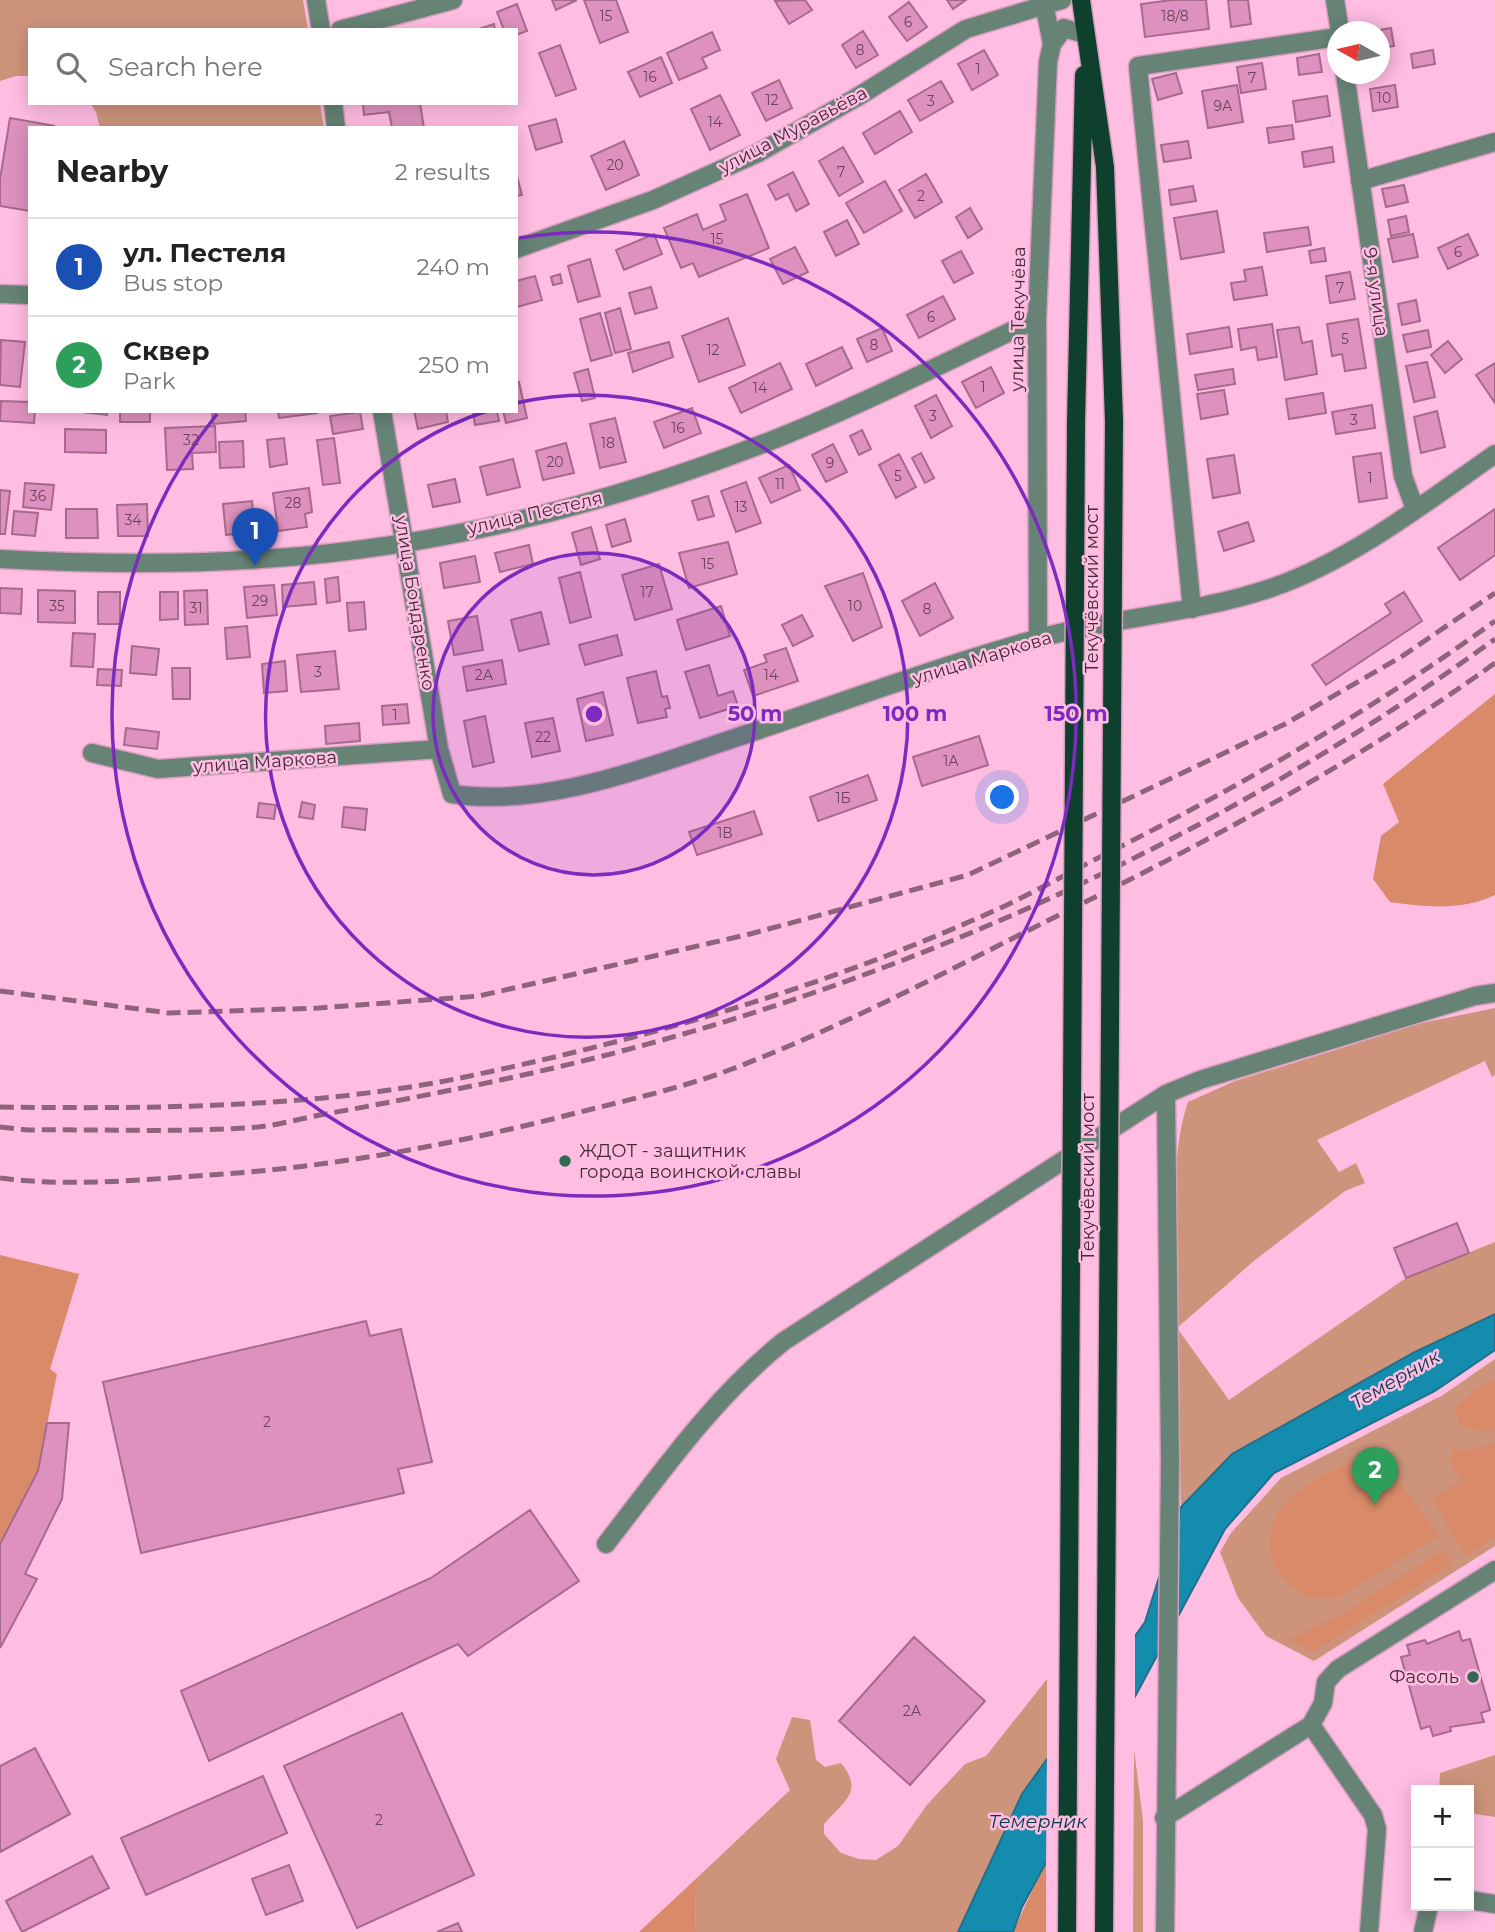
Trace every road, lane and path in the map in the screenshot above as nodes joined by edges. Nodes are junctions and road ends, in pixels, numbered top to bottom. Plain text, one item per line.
1 (317, 0) edge
2 (453, 0) edge
3 (1062, 0) edge
4 (1081, 0) edge
5 (1335, 0) edge
6 (1044, 3) junction
7 (1338, 21) edge
8 (321, 28) edge
9 (348, 28) edge
10 (1084, 28) junction
11 (1327, 39) edge
12 (1052, 44) junction
13 (1346, 84) edge
14 (333, 105) edge
15 (336, 126) edge
16 (1495, 142) edge
17 (1360, 181) junction
18 (518, 247) edge
19 (0, 293) edge
20 (28, 295) edge
21 (1037, 319) junction
22 (382, 413) edge
23 (1495, 454) edge
24 (1415, 509) junction
25 (405, 542) junction
26 (0, 559) edge
27 (1192, 609) junction
28 (1038, 638) junction
29 (439, 749) junction
30 (92, 753) dead end
31 (452, 794) joint
32 (1495, 993) edge
33 (1166, 1094) junction
34 (606, 1544) dead end
35 (1495, 1570) edge
36 (1311, 1725) junction
37 (1164, 1818) junction
38 (1474, 1901) edge
39 (1495, 1904) edge
40 (1428, 1911) edge
41 (1067, 1932) edge
42 (1104, 1932) edge
43 (1165, 1932) edge
44 (1369, 1932) edge
45 (1423, 1932) edge

1 - 8 street
2 - 9 street
3 - 6 street, улица Муравьёва
4 - 10 main road
5 - 7 street
6 - 12 street, улица Текучёва
6 - 18 street, улица Муравьёва
10 - 12 street
10 - 41 main road, Текучёвский мост, bridge
10 - 42 main road, Текучёвский мост, bridge
11 - 27 street
12 - 21 street, улица Текучёва
13 - 17 street, 9-я улица
14 - 15 street
16 - 17 street
17 - 24 street, 9-я улица
19 - 20 street
21 - 25 street, улица Пестеля
21 - 28 street, улица Текучёва
22 - 25 street, улица Бондаренко
23 - 24 street, улица Маркова
24 - 27 street, улица Маркова
25 - 26 street, улица Пестеля
25 - 29 street, улица Бондаренко
27 - 28 street, улица Маркова
28 - 31 street, улица Маркова
29 - 30 street, улица Маркова
29 - 31 street, улица Бондаренко
32 - 33 street
33 - 34 street
33 - 37 street
35 - 36 street
36 - 37 street
36 - 44 street
37 - 43 street
38 - 39 street
40 - 45 street

